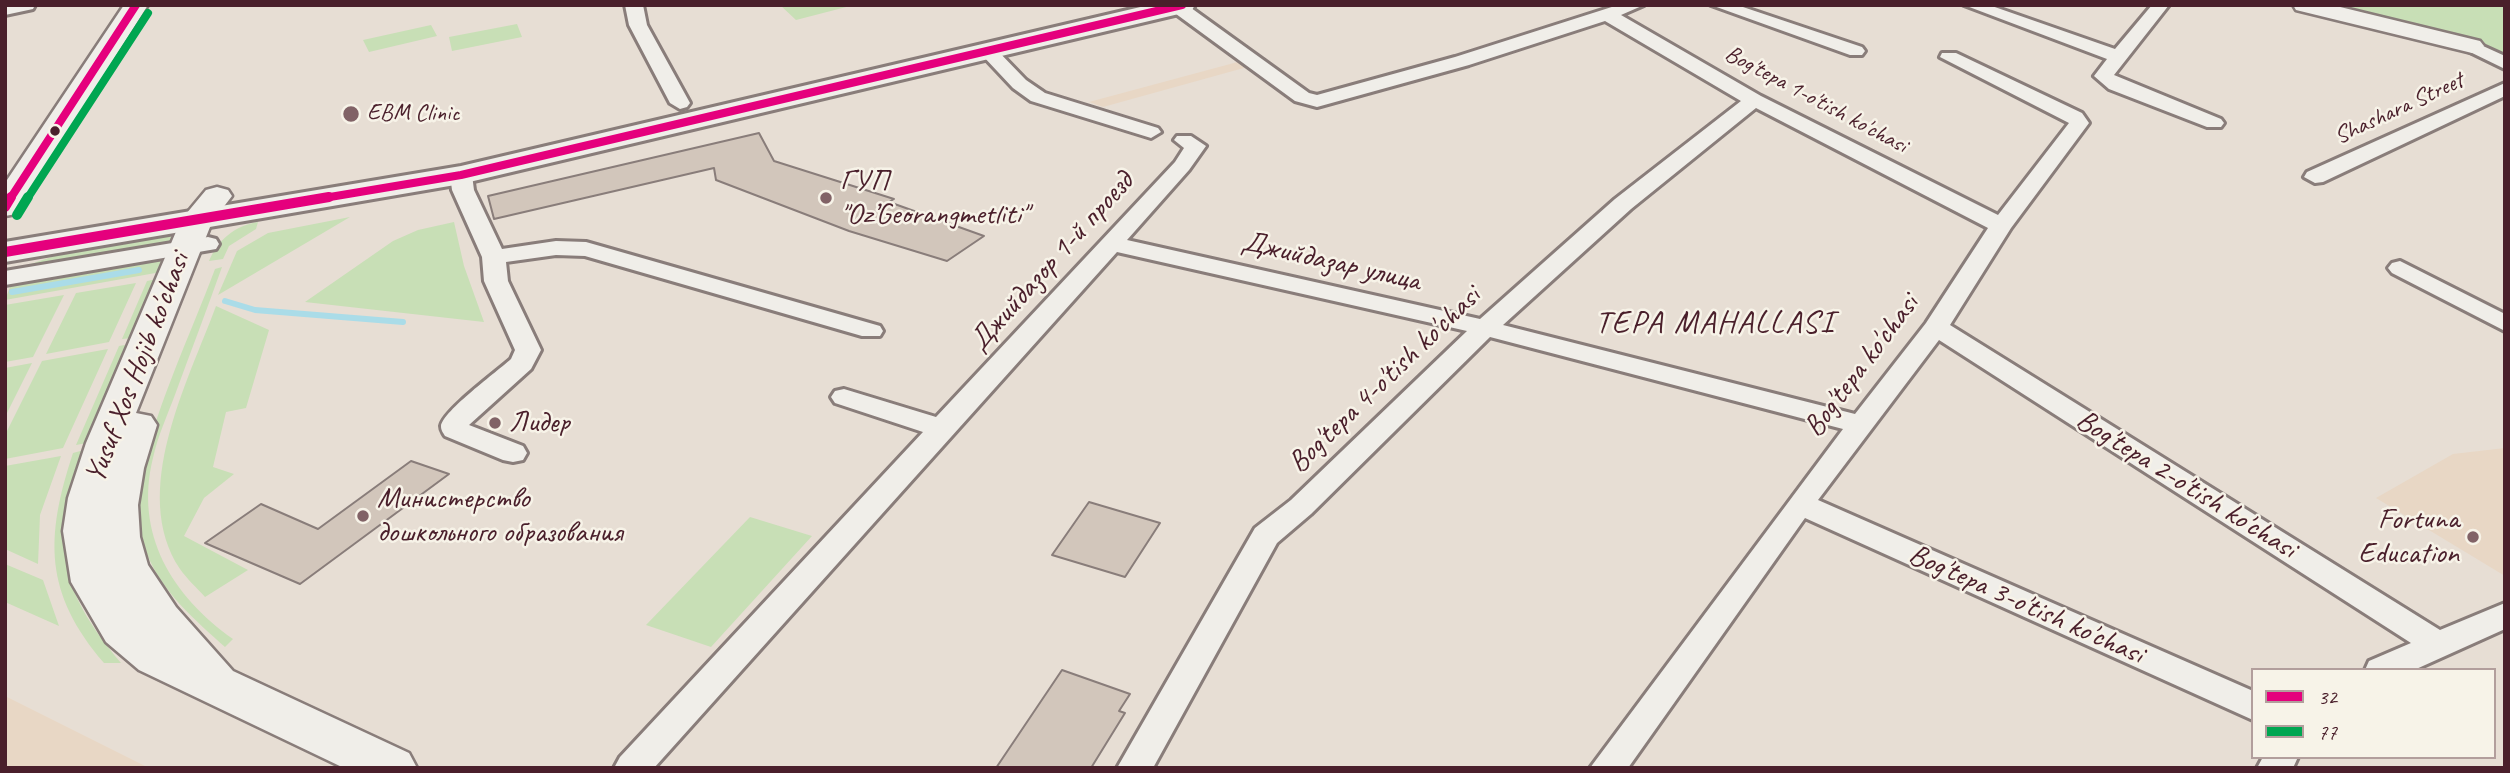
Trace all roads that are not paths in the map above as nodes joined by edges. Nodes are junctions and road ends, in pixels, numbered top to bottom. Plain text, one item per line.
1 (27, 5) edge
2 (116, 5) edge
3 (135, 5) edge
4 (634, 5) edge
5 (1113, 5) edge
6 (1636, 5) edge
7 (1719, 5) edge
8 (1972, 5) edge
9 (2161, 5) edge
10 (2304, 5) edge
11 (1181, 6) edge
12 (5, 10) edge
13 (1610, 16) junction
14 (2472, 46) junction
15 (988, 51) junction
16 (1856, 51) dead end
17 (2505, 53) edge
18 (1949, 57) dead end
19 (2119, 57) junction
20 (2505, 63) edge
21 (835, 77) junction
22 (2505, 89) edge
23 (1754, 100) junction
24 (680, 103) junction
25 (2214, 124) dead end
26 (1151, 132) dead end
27 (1184, 140) dead end
28 (5, 173) edge
29 (461, 175) junction
30 (2315, 177) dead end
31 (5, 207) edge
32 (205, 225) junction
33 (2001, 226) junction
34 (5, 231) edge
35 (1113, 244) junction
36 (5, 252) edge
37 (494, 257) junction
38 (2400, 268) dead end
39 (5, 278) edge
40 (2505, 324) edge
41 (1936, 327) junction
42 (1485, 328) junction
43 (872, 331) dead end
44 (844, 397) dead end
45 (1860, 424) junction
46 (943, 429) junction
47 (513, 453) dead end
48 (1800, 504) junction
49 (2505, 615) edge
50 (2436, 643) junction
51 (2385, 668) edge
52 (2251, 705) edge
53 (392, 768) edge
54 (632, 768) edge
55 (1135, 768) edge
56 (1608, 768) edge

1 - 12 street
2 - 28 main road
3 - 31 main road
4 - 24 street
5 - 21 main road
6 - 13 street
7 - 16 street
8 - 19 street
9 - 19 street
10 - 14 street
11 - 13 street
11 - 15 main road
13 - 23 street, Bog'tepa 1-o'tish ko'chasi
14 - 17 street
14 - 20 street
15 - 21 main road
15 - 26 street, Джийдазор 1-й проезд
18 - 33 street, Bog'tepa ko'chasi
19 - 25 street
21 - 24 main road
21 - 29 main road
22 - 30 street, Shashara Street
23 - 33 street, Bog'tepa 1-o'tish ko'chasi
23 - 42 street, Bog'tepa 4-o'tish ko'chasi
24 - 32 main road
27 - 35 street, Джийдазор 1-й проезд
29 - 32 main road
29 - 37 street
32 - 34 main road
32 - 36 main road
32 - 39 street
32 - 53 main road, Yusuf Xos Hojib ko'chasi
33 - 41 street, Bog'tepa ko'chasi
35 - 42 street, Джийдазар улица
35 - 46 street, Джийдазор 1-й проезд
37 - 43 street
37 - 47 street
38 - 40 street
41 - 45 street, Bog'tepa ko'chasi
41 - 50 street, Bog'tepa 2-o'tish ko'chasi
42 - 45 street, Джийдазар улица
42 - 55 street, Bog'tepa 4-o'tish ko'chasi
44 - 46 street
45 - 48 street, Bog'tepa ko'chasi
46 - 54 street, Джийдазор 1-й проезд
48 - 52 street, Bog'tepa 3-o'tish ko'chasi
48 - 56 street, Bog'tepa ko'chasi
49 - 50 street
50 - 51 street

